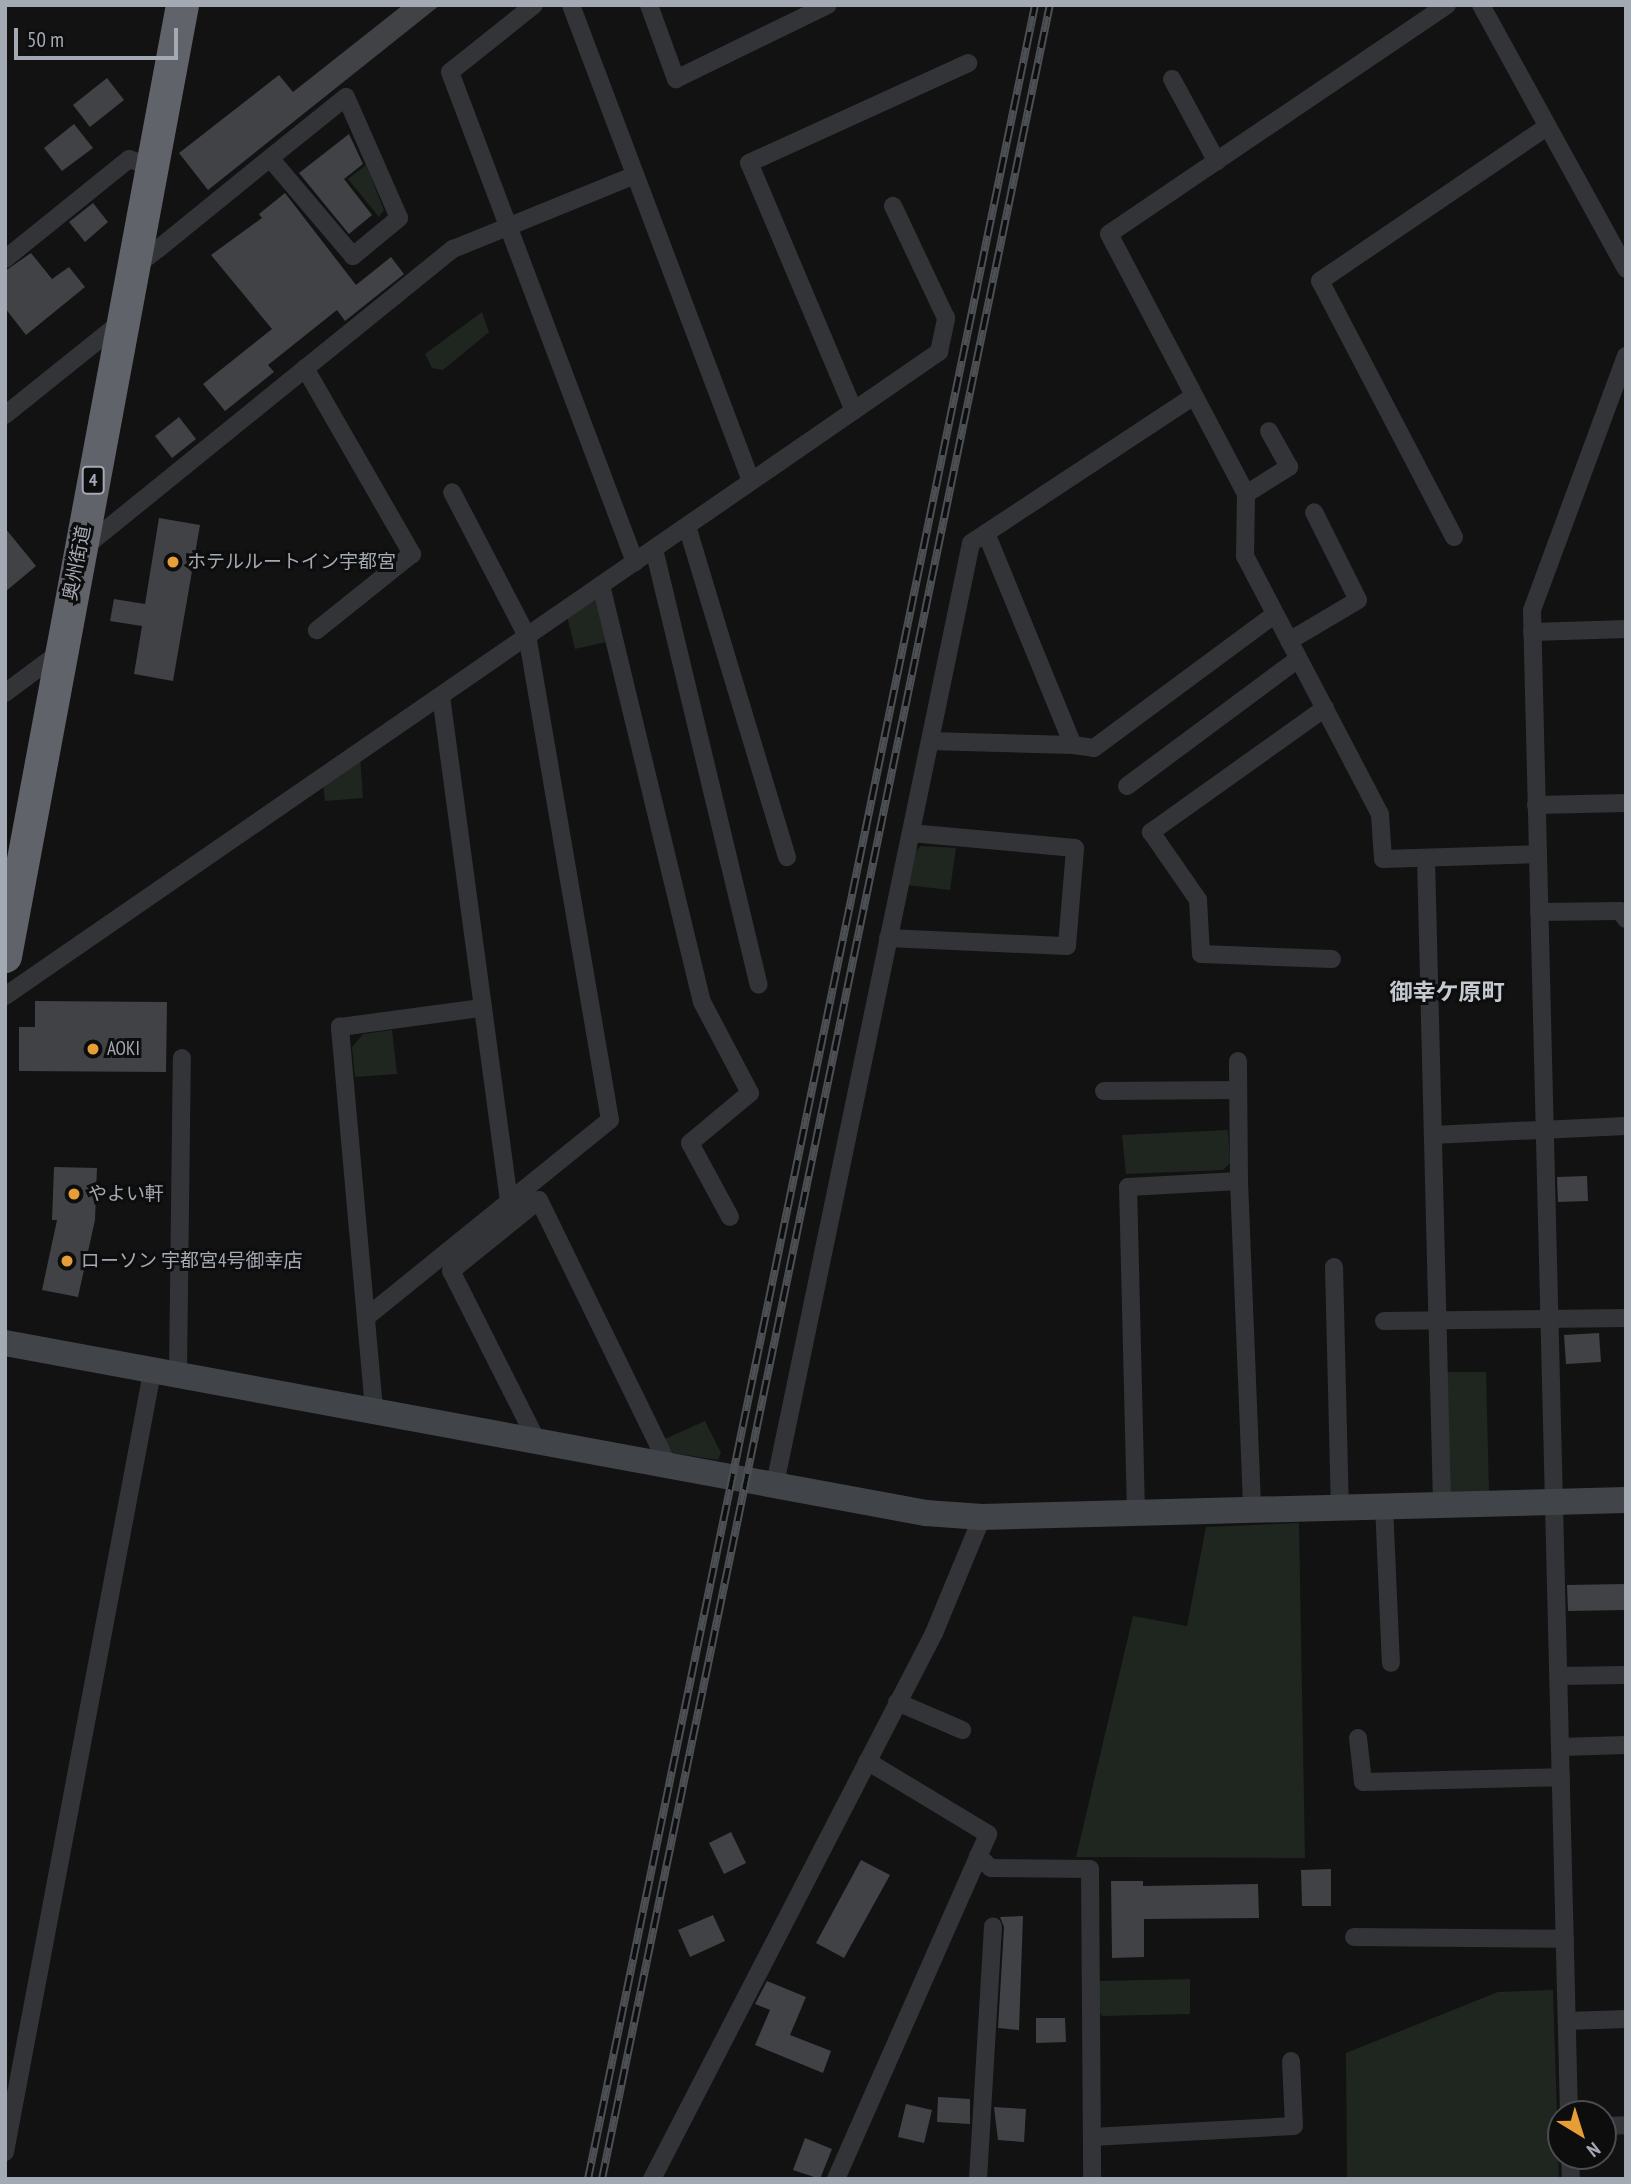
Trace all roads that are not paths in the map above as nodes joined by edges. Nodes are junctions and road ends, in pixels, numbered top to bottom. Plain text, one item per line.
1 (182, 5) edge
2 (534, 5) edge
3 (571, 5) edge
4 (649, 5) edge
5 (828, 5) edge
6 (1447, 5) edge
7 (1481, 5) edge
8 (968, 63) dead end
9 (1172, 79) dead end
10 (1547, 127) junction
11 (270, 158) junction
12 (1217, 162) junction
13 (152, 167) junction
14 (635, 175) junction
15 (893, 206) dead end
16 (507, 225) junction
17 (5, 259) edge
18 (133, 268) junction
19 (1626, 269) edge
20 (123, 321) junction
21 (1626, 356) edge
22 (305, 368) junction
23 (1194, 396) junction
24 (854, 411) junction
25 (5, 415) edge
26 (1269, 431) dead end
27 (751, 481) junction
28 (452, 492) dead end
29 (1246, 494) junction
30 (1314, 512) dead end
31 (687, 526) junction
32 (986, 533) junction
33 (1454, 537) dead end
34 (654, 549) junction
35 (79, 552) junction
36 (635, 562) junction
37 (601, 585) junction
38 (1275, 614) junction
39 (1626, 629) edge
40 (317, 630) dead end
41 (1532, 632) junction
42 (527, 636) junction
43 (1289, 641) junction
44 (60, 652) junction
45 (1298, 659) junction
46 (5, 693) edge
47 (441, 696) junction
48 (1325, 708) junction
49 (930, 741) junction
50 (1073, 745) junction
51 (1127, 786) dead end
52 (1626, 803) edge
53 (1536, 805) junction
54 (911, 833) junction
55 (1538, 854) junction
56 (786, 857) dead end
57 (1426, 858) junction
58 (1539, 912) junction
59 (1626, 919) edge
60 (888, 939) junction
61 (5, 956) edge
62 (1332, 959) dead end
63 (759, 985) dead end
64 (5, 996) edge
65 (480, 1007) junction
66 (183, 1058) dead end
67 (1238, 1061) dead end
68 (1238, 1090) junction
69 (1104, 1091) dead end
70 (1626, 1126) edge
71 (1545, 1131) junction
72 (1433, 1135) junction
73 (1239, 1181) junction
74 (509, 1201) junction
75 (730, 1217) dead end
76 (1334, 1267) dead end
77 (369, 1315) junction
78 (1626, 1318) edge
79 (1437, 1319) junction
80 (1550, 1319) junction
81 (1384, 1321) dead end
82 (5, 1343) edge
83 (166, 1370) junction
84 (374, 1409) junction
85 (536, 1439) junction
86 (667, 1464) junction
87 (775, 1484) junction
88 (1555, 1500) junction
89 (1626, 1500) edge
90 (1442, 1503) junction
91 (1384, 1505) junction
92 (1340, 1506) junction
93 (1252, 1509) junction
94 (1136, 1512) junction
95 (982, 1517) junction
96 (1391, 1663) dead end
97 (1626, 1675) edge
98 (1559, 1676) junction
99 (897, 1703) junction
100 (962, 1730) dead end
101 (1358, 1738) dead end
102 (1626, 1745) edge
103 (1560, 1746) junction
104 (867, 1761) junction
105 (1561, 1777) junction
106 (978, 1856) junction
107 (993, 1926) dead end
108 (1354, 1937) dead end
109 (1565, 1938) junction
110 (1626, 2019) edge
111 (1567, 2021) junction
112 (1291, 2061) dead end
113 (1569, 2100) edge
114 (1092, 2137) junction
115 (5, 2152) edge
116 (652, 2179) edge
117 (836, 2179) edge
118 (978, 2179) edge
119 (1092, 2179) edge

1 - 13 highway, 奥州街道 / 4
2 - 16 street
3 - 14 street
4 - 5 street
6 - 12 street
7 - 10 street
8 - 24 street
9 - 12 street
10 - 19 street
10 - 33 street
11 - 11 street
11 - 18 street
12 - 23 street
13 - 17 street
13 - 18 highway, 奥州街道 / 4
14 - 16 street
14 - 27 street
15 - 24 street
16 - 22 street
16 - 36 street
18 - 20 highway, 奥州街道 / 4
20 - 25 street
20 - 35 highway, 奥州街道 / 4
21 - 41 street
22 - 35 street
22 - 40 street
23 - 29 street
23 - 32 street
24 - 27 street
26 - 29 street
27 - 31 street
28 - 42 street
29 - 38 street
30 - 43 street
31 - 34 street
31 - 56 street
32 - 49 street
32 - 50 street
34 - 36 street
34 - 63 street
35 - 44 highway, 奥州街道 / 4
36 - 37 street
37 - 42 street
37 - 75 street
38 - 43 street
38 - 50 street
39 - 41 street
41 - 53 street
42 - 47 street
42 - 74 street
43 - 45 street
44 - 46 street
44 - 61 highway, 奥州街道 / 4
45 - 48 street
45 - 51 street
47 - 64 street
47 - 65 street
48 - 57 street
48 - 62 street
49 - 50 street
49 - 54 street
52 - 53 street
53 - 55 street
54 - 60 street
54 - 60 street
55 - 57 street
55 - 58 street
57 - 72 street
58 - 59 street
58 - 71 street
60 - 87 street
65 - 74 street
65 - 77 street
66 - 83 street
67 - 68 street
68 - 69 street
68 - 73 street
70 - 71 street
71 - 72 street
71 - 80 street
72 - 79 street
73 - 93 street
73 - 94 street
74 - 77 street
76 - 92 street
77 - 84 street
78 - 80 street
79 - 80 street
79 - 81 street
79 - 90 street
80 - 88 street
82 - 83 street
83 - 84 street
83 - 115 street
84 - 85 street
85 - 86 street
85 - 86 street
86 - 87 street
87 - 95 street
88 - 89 street
88 - 90 street
88 - 98 street
90 - 91 street
91 - 92 street
91 - 96 street
92 - 93 street
93 - 94 street
94 - 95 street
95 - 99 street
97 - 98 street
98 - 103 street
99 - 100 street
99 - 104 street
101 - 105 street
102 - 103 street
103 - 105 street
104 - 106 street
104 - 116 street
105 - 109 street
106 - 114 street
106 - 117 street
107 - 118 street
108 - 109 street
109 - 111 street
110 - 111 street
111 - 113 street
112 - 114 street
114 - 119 street

